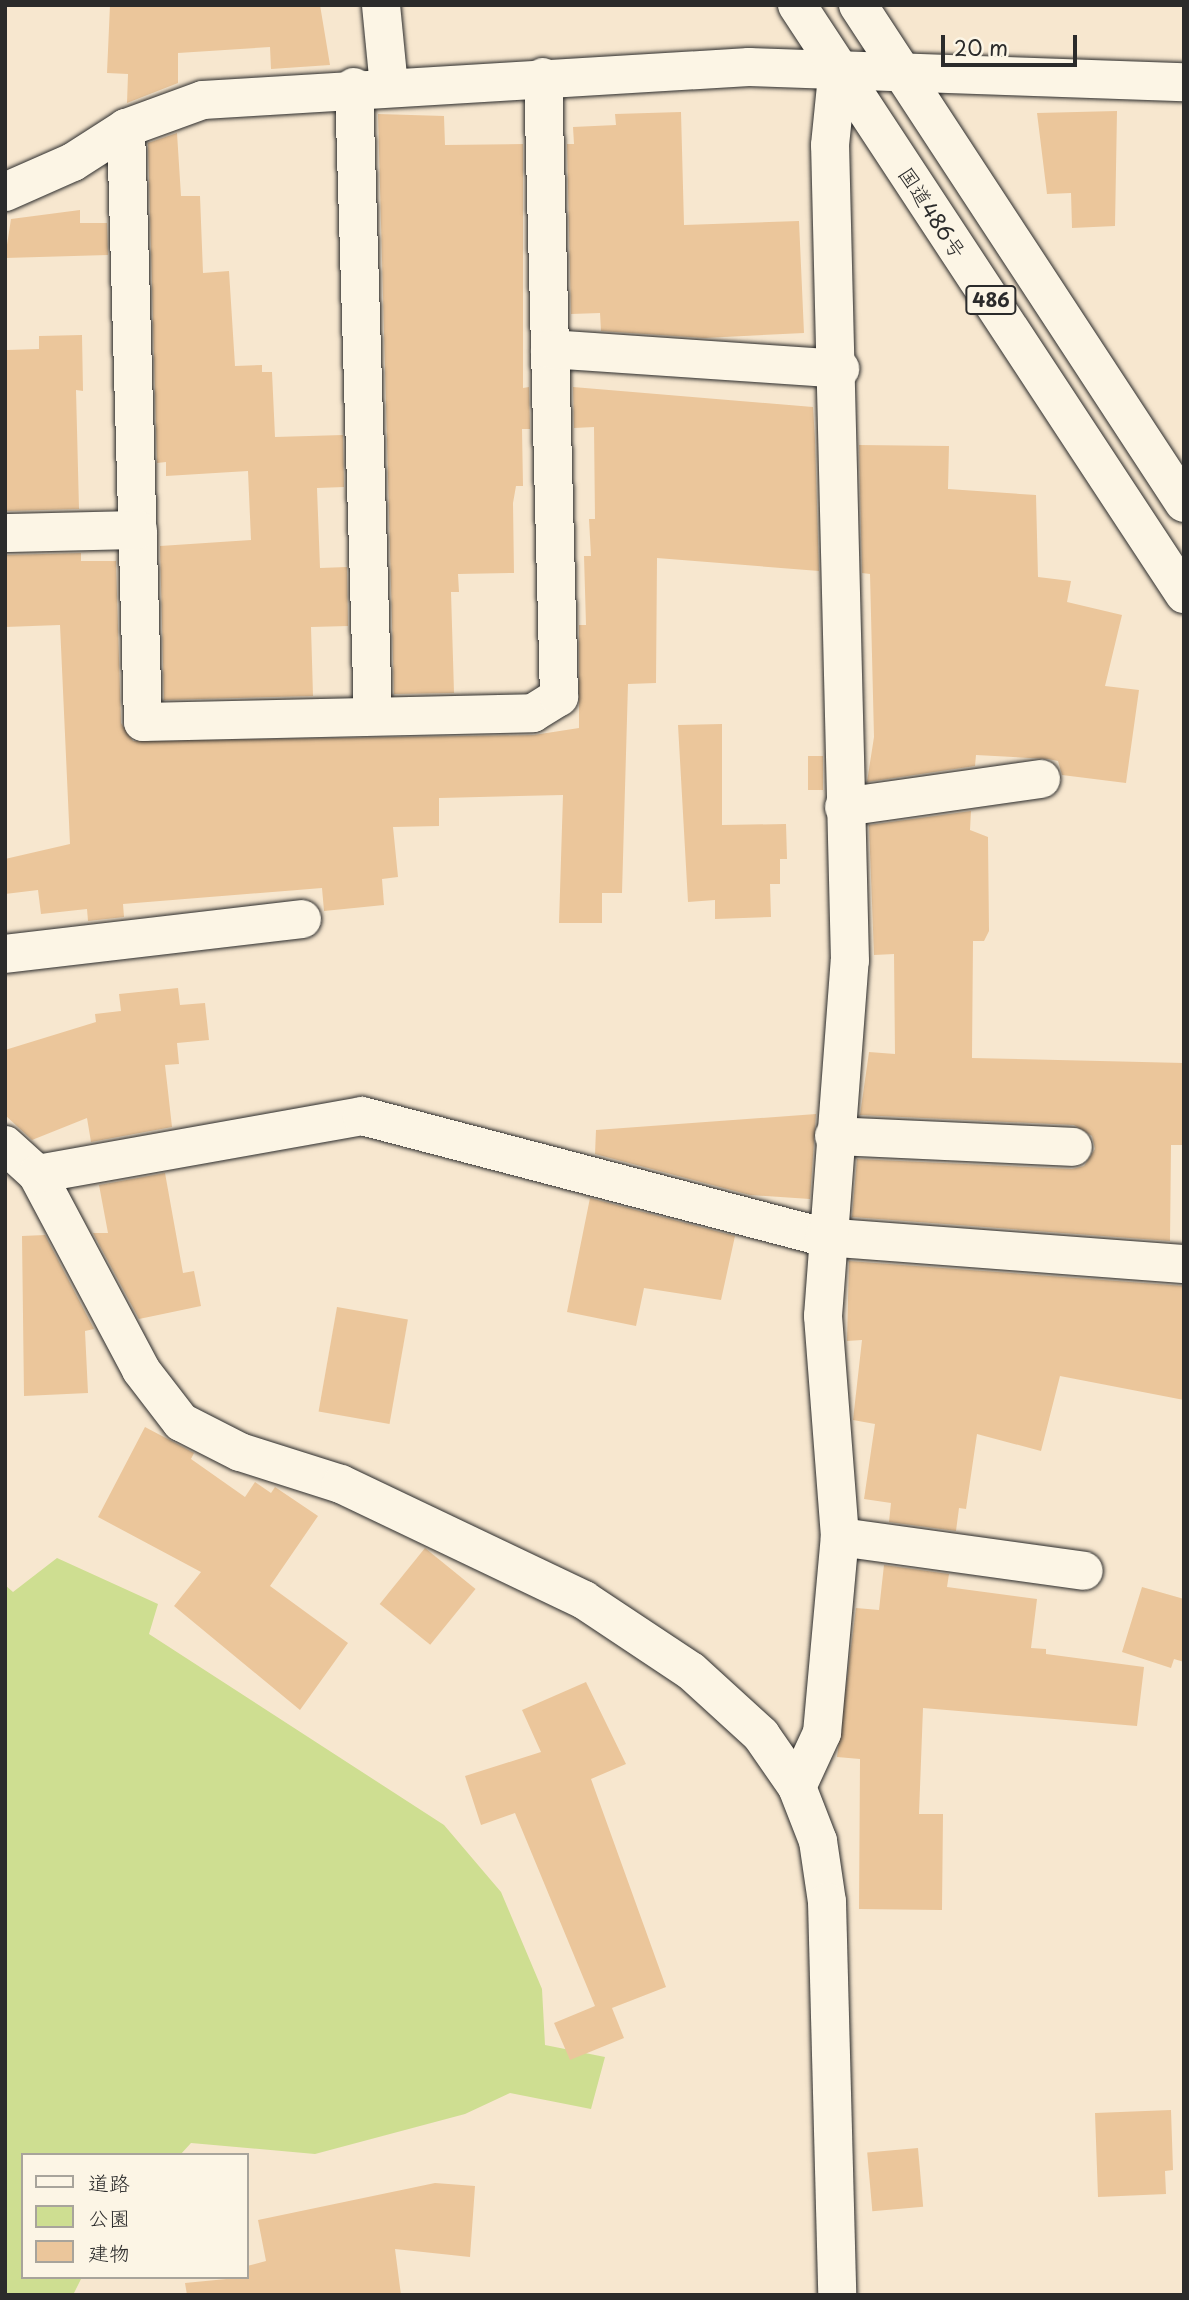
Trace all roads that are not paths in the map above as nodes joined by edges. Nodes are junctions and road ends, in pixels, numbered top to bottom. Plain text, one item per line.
1 (381, 5) edge
2 (797, 5) edge
3 (858, 5) edge
4 (838, 66) junction
5 (904, 74) junction
6 (543, 78) junction
7 (1184, 82) edge
8 (371, 87) junction
9 (126, 128) junction
10 (5, 192) edge
11 (550, 349) junction
12 (840, 369) junction
13 (1184, 503) edge
14 (138, 530) junction
15 (5, 533) edge
16 (1184, 594) edge
17 (373, 716) junction
18 (1041, 779) dead end
19 (844, 807) junction
20 (302, 919) dead end
21 (5, 954) edge
22 (834, 1136) junction
23 (5, 1145) edge
24 (1073, 1147) dead end
25 (37, 1174) junction
26 (824, 1237) junction
27 (1184, 1264) edge
28 (840, 1537) junction
29 (1084, 1572) dead end
30 (797, 1787) junction
31 (837, 2295) edge

1 - 8 main road
2 - 4 main road, 国道486号 / 486
3 - 5 main road, 486
4 - 5 main road
4 - 6 main road
4 - 12 main road
4 - 16 main road, 国道486号 / 486
5 - 7 main road
5 - 13 main road, 486
6 - 8 main road
6 - 11 main road
8 - 9 main road
8 - 17 main road
9 - 10 main road
9 - 14 main road
11 - 12 main road
11 - 17 main road
12 - 19 main road
14 - 15 main road
14 - 17 main road
18 - 19 main road
19 - 22 main road
20 - 21 main road
22 - 24 main road
22 - 26 main road
23 - 25 main road
25 - 26 main road
25 - 30 main road
26 - 27 main road
26 - 28 main road
28 - 29 main road
28 - 30 main road
30 - 31 main road

